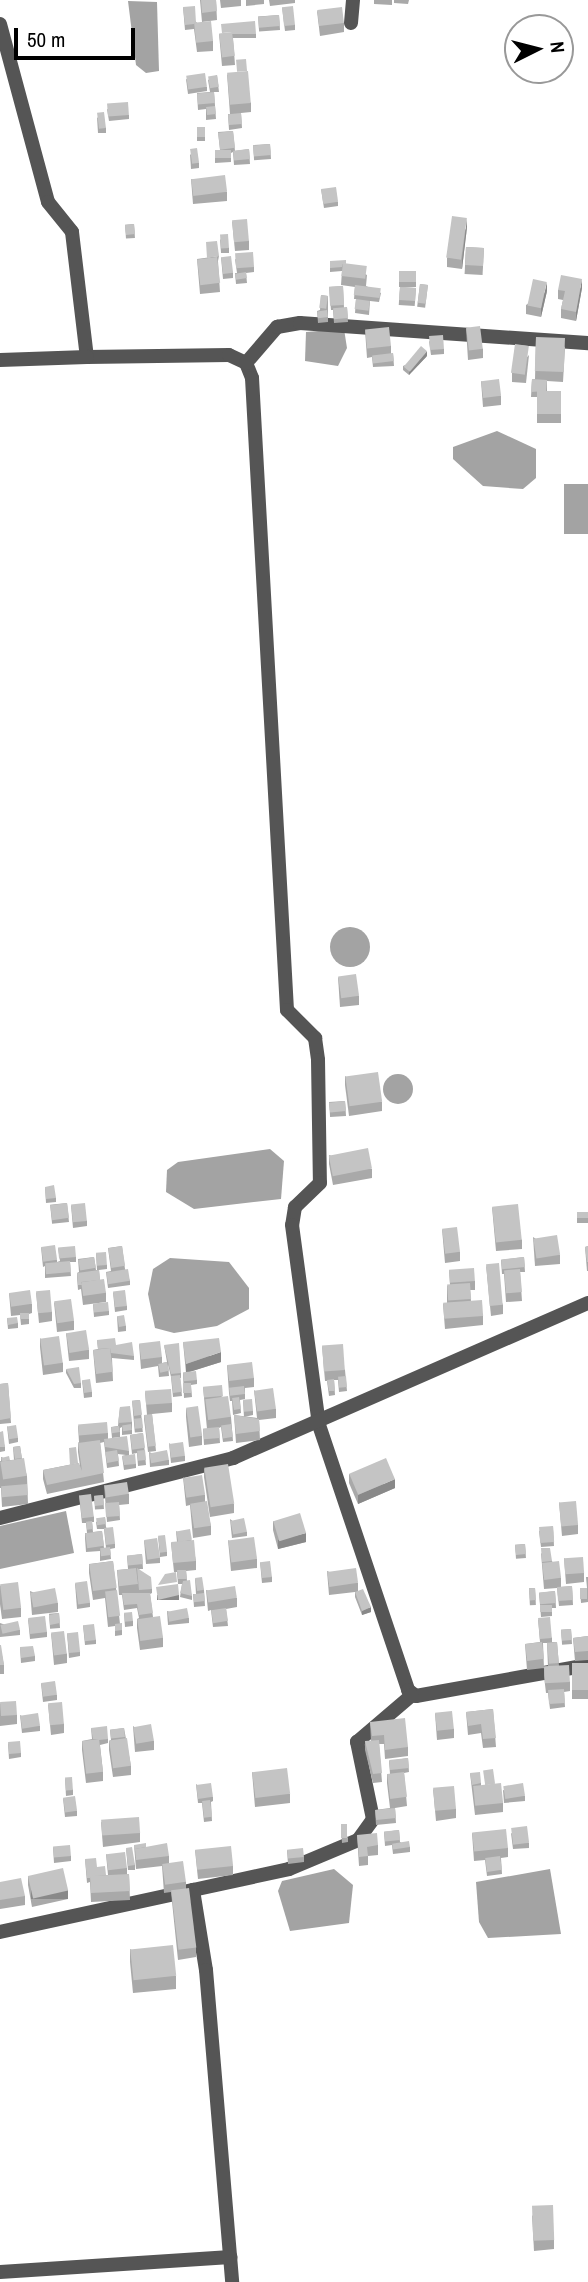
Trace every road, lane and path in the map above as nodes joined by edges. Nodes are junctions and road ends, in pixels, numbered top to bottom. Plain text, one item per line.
1 (353, 0) edge
2 (351, 23) dead end
3 (0, 24) edge
4 (588, 343) edge
5 (88, 357) junction
6 (0, 359) edge
7 (246, 363) junction
8 (588, 1303) edge
9 (319, 1425) junction
10 (0, 1518) edge
11 (588, 1665) edge
12 (412, 1695) junction
13 (193, 1890) junction
14 (0, 1932) edge
15 (231, 2257) junction
16 (0, 2272) edge
17 (232, 2282) edge

1 - 2 street
3 - 5 street
4 - 7 street
5 - 6 street
5 - 7 street
7 - 9 street
8 - 9 street
9 - 10 street
9 - 12 street
11 - 12 street
12 - 13 street
13 - 14 street
13 - 15 street
15 - 16 street
15 - 17 street

